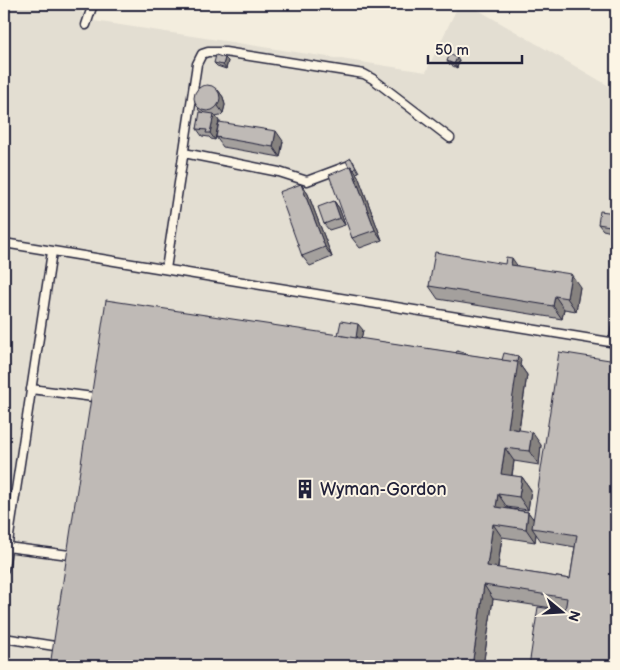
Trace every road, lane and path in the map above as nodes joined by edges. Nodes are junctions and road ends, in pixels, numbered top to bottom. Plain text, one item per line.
1 (93, 4) edge
2 (86, 25) dead end
3 (450, 138) dead end
4 (184, 153) junction
5 (347, 166) edge
6 (4, 243) edge
7 (52, 252) junction
8 (166, 269) junction
9 (616, 328) edge
10 (615, 342) edge
11 (31, 389) junction
12 (102, 398) edge
13 (7, 547) junction
14 (78, 557) edge
15 (4, 569) edge
16 (4, 638) edge
17 (64, 647) edge

1 - 2 lane
3 - 4 lane
4 - 5 lane
4 - 8 lane
6 - 7 lane
7 - 8 lane
7 - 11 lane
8 - 10 lane
9 - 10 lane
11 - 12 lane
11 - 13 lane
13 - 14 lane
13 - 15 lane
16 - 17 lane

